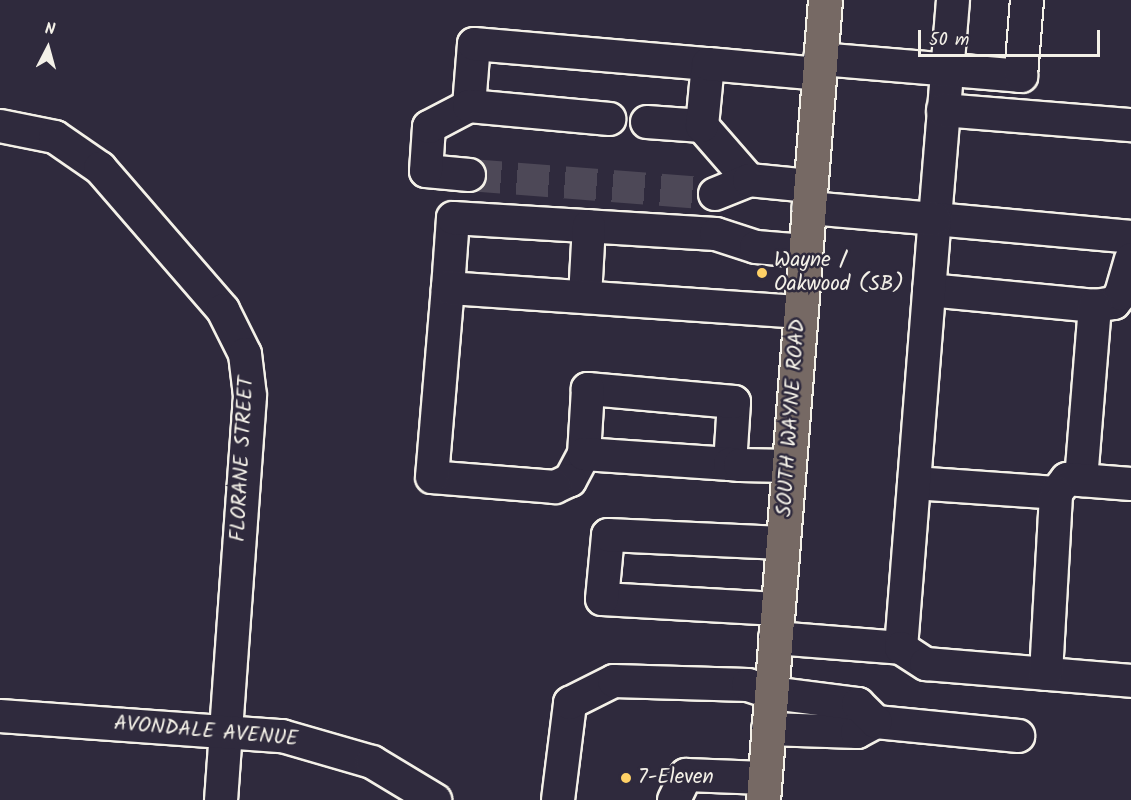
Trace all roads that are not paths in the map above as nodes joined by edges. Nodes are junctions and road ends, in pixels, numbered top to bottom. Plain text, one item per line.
1 (825, 0) edge
2 (953, 0) edge
3 (1027, 0) edge
4 (708, 64) junction
5 (820, 67) junction
6 (947, 70) junction
7 (469, 106) junction
8 (943, 110) junction
9 (609, 118) dead end
10 (647, 122) dead end
11 (1131, 125) edge
12 (0, 126) edge
13 (702, 126) junction
14 (469, 174) tunnel mouth
15 (749, 180) junction
16 (715, 194) tunnel mouth
17 (809, 197) junction
18 (935, 219) junction
19 (589, 226) junction
20 (1131, 237) edge
21 (805, 252) junction
22 (1131, 259) edge
23 (448, 288) junction
24 (929, 290) junction
25 (585, 297) junction
26 (1095, 306) junction
27 (801, 312) junction
28 (584, 454) junction
29 (730, 464) junction
30 (789, 466) junction
31 (914, 483) junction
32 (1131, 484) edge
33 (1069, 486) junction
34 (782, 543) junction
35 (776, 623) junction
36 (901, 648) junction
37 (1046, 674) junction
38 (1131, 681) edge
39 (772, 693) junction
40 (0, 716) edge
41 (876, 722) junction
42 (768, 729) junction
43 (225, 733) junction
44 (1018, 736) dead end
45 (764, 789) edge
46 (221, 800) edge
47 (435, 800) edge
48 (558, 800) edge
49 (674, 800) edge

1 - 5 main road, SOUTH WAYNE ROAD
2 - 6 street
3 - 6 street
4 - 5 street
4 - 7 street
4 - 13 street
5 - 6 street
5 - 17 main road, SOUTH WAYNE ROAD
6 - 8 street
7 - 9 street
7 - 14 street
8 - 11 street
8 - 18 street
10 - 13 street
12 - 43 street, FLORANE STREET
13 - 15 street
15 - 16 street
15 - 17 street
17 - 18 street
17 - 21 main road, SOUTH WAYNE ROAD
18 - 20 street
18 - 24 street
19 - 21 street
19 - 23 street
19 - 25 street
21 - 27 main road, SOUTH WAYNE ROAD
22 - 26 street
23 - 25 street
23 - 28 street
24 - 26 street
24 - 31 street
25 - 27 street
26 - 33 street
27 - 30 main road, SOUTH WAYNE ROAD
28 - 29 street
28 - 29 street
29 - 30 street
30 - 34 main road, SOUTH WAYNE ROAD
31 - 33 street
31 - 36 street
32 - 33 street
33 - 37 street
34 - 35 main road, SOUTH WAYNE ROAD
34 - 35 street
35 - 36 street
35 - 39 main road, SOUTH WAYNE ROAD
36 - 37 street
37 - 38 street
39 - 41 street
39 - 42 main road, SOUTH WAYNE ROAD
39 - 48 street
40 - 43 street, AVONDALE AVENUE
41 - 42 street
41 - 44 street
42 - 45 main road, SOUTH WAYNE ROAD
43 - 46 street, FLORANE STREET
43 - 47 street, AVONDALE AVENUE
45 - 49 street

